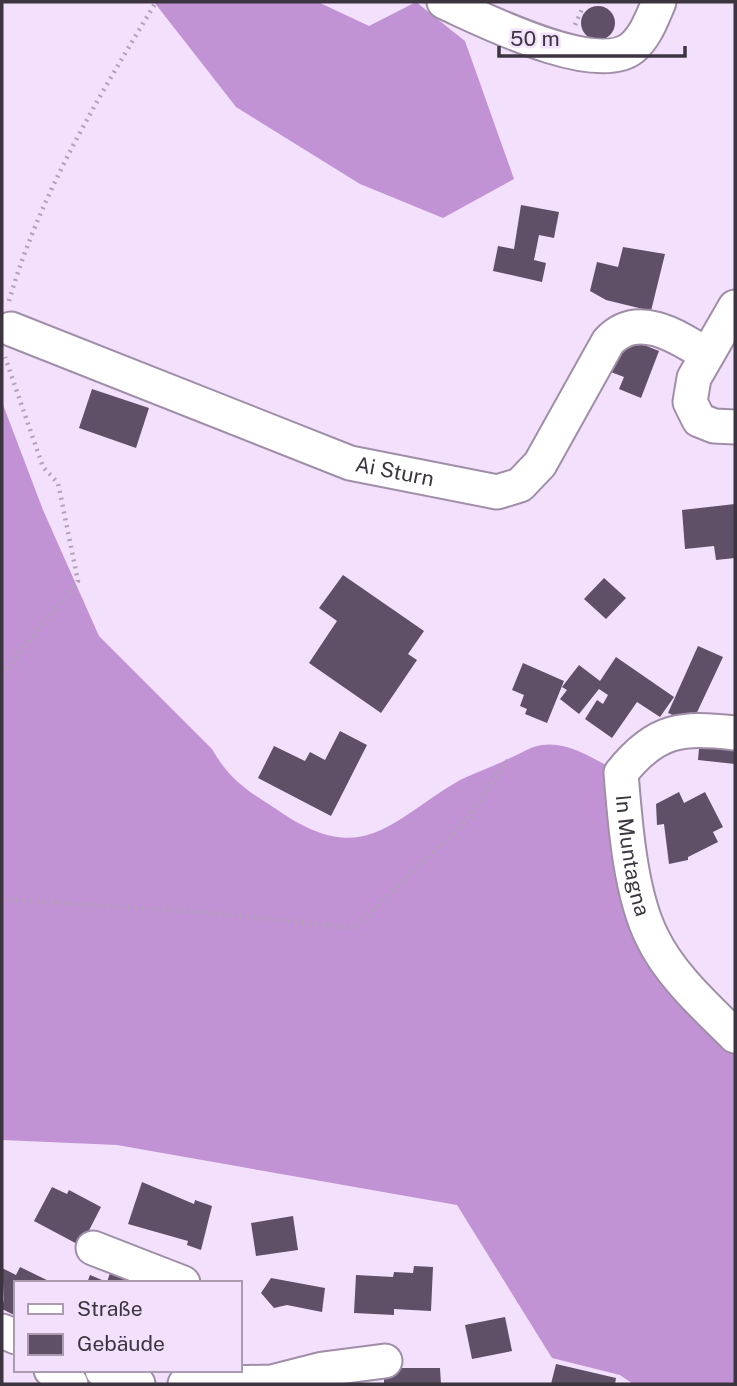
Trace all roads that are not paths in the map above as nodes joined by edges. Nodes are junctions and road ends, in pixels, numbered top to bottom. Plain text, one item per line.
1 (444, 2) edge
2 (659, 2) edge
3 (735, 307) edge
4 (10, 329) road end
5 (707, 355) junction
6 (735, 427) edge
7 (735, 733) edge
8 (735, 1036) edge
9 (93, 1248) dead end
10 (178, 1281) edge
11 (385, 1361) dead end
12 (54, 1372) edge
13 (110, 1372) edge
14 (138, 1379) edge
15 (71, 1384) edge
16 (185, 1384) edge

1 - 2 street
3 - 5 street
4 - 5 street, Ai Sturn
5 - 6 street
7 - 8 street, In Muntagna
9 - 10 street
11 - 16 street
12 - 15 street
13 - 14 street

